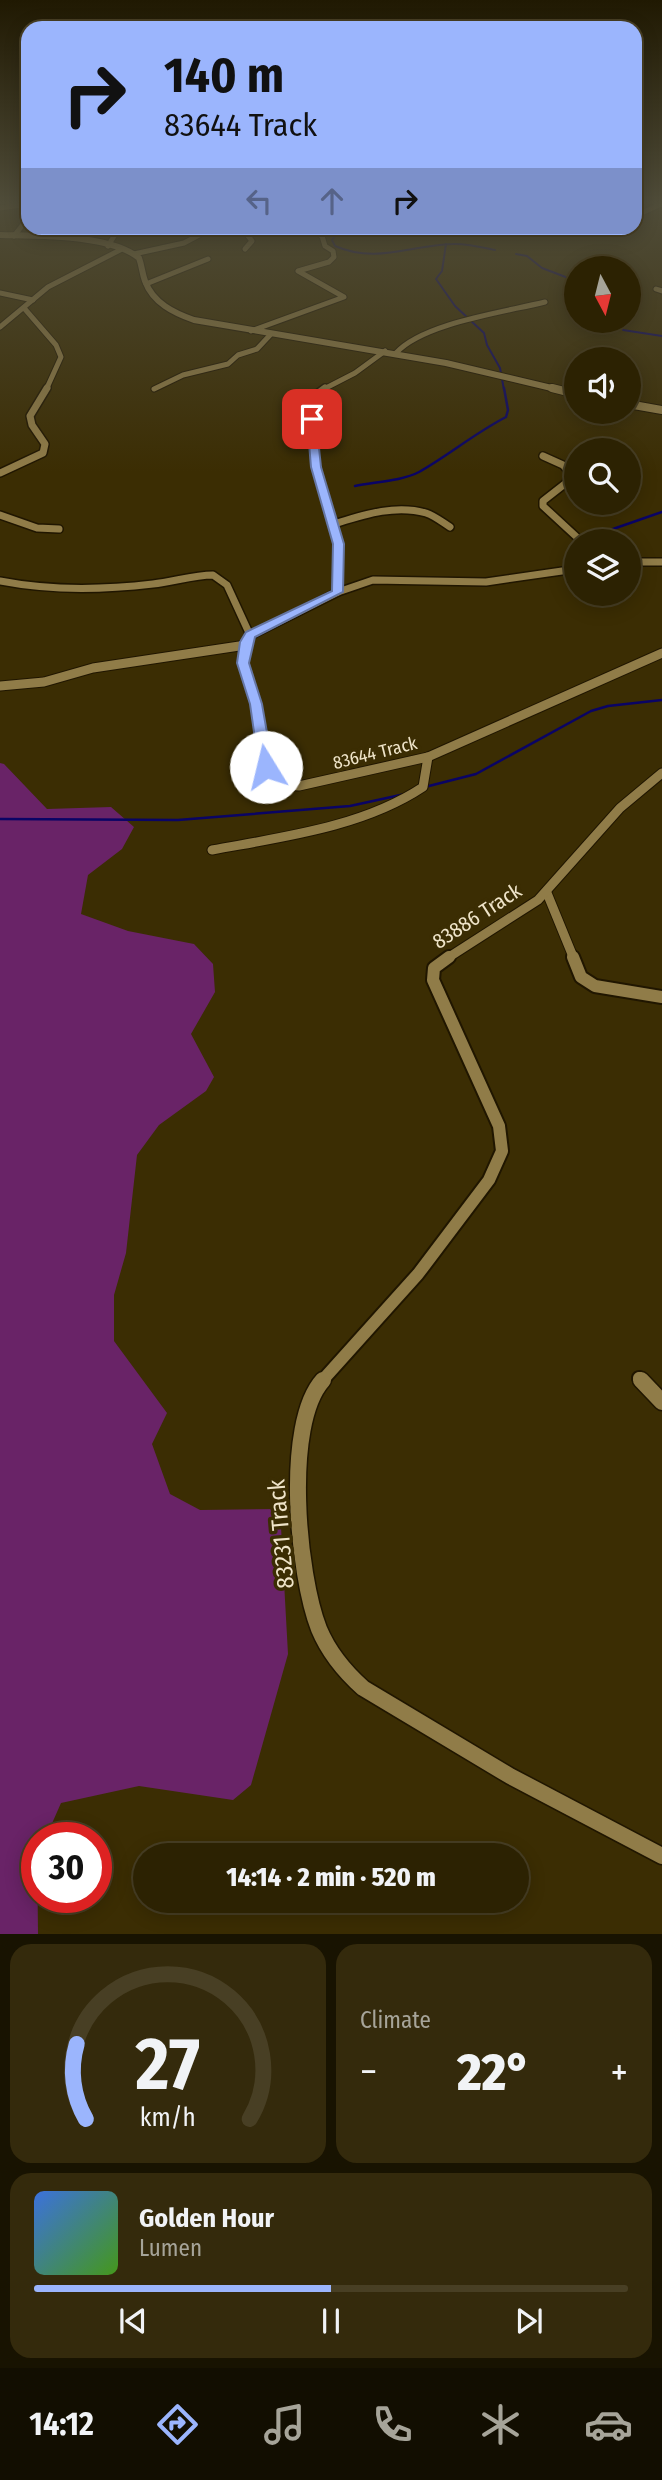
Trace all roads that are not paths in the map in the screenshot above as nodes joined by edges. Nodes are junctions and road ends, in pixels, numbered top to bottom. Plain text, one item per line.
1 (45, 291) edge
2 (151, 291) edge
3 (334, 291) edge
4 (0, 293) edge
5 (33, 300) junction
6 (545, 302) dead end
7 (24, 308) junction
8 (0, 327) edge
9 (251, 331) junction
10 (271, 334) junction
11 (385, 351) junction
12 (396, 353) junction
13 (154, 389) dead end
14 (564, 391) edge
15 (641, 406) edge
16 (662, 410) edge
17 (543, 456) dead end
18 (0, 473) edge
19 (0, 515) edge
20 (334, 524) junction
21 (450, 527) dead end
22 (59, 529) dead end
23 (567, 529) edge
24 (641, 562) edge
25 (662, 562) edge
26 (564, 571) edge
27 (0, 581) edge
28 (338, 592) junction
29 (250, 635) junction
30 (246, 645) junction
31 (662, 653) edge
32 (0, 686) edge
33 (428, 757) junction
34 (662, 773) edge
35 (212, 850) dead end
36 (547, 892) junction
37 (662, 998) edge
38 (499, 1126) joint
39 (639, 1378) dead end
40 (662, 1402) edge
41 (662, 1856) edge

1 - 5 street
2 - 9 street
3 - 9 street
4 - 5 street
5 - 7 street
6 - 12 street
7 - 8 street
7 - 18 street
9 - 10 street
10 - 11 street
10 - 13 street
11 - 12 street
11 - 20 street
12 - 14 street
15 - 16 street
17 - 23 street
19 - 22 street
20 - 21 street
20 - 28 street
24 - 25 street
26 - 28 street
27 - 29 street
28 - 29 street
29 - 30 street, 83644 Track
30 - 32 street
30 - 33 street, 83644 Track
31 - 33 street, 83644 Track
33 - 35 street
34 - 36 street, 83886 Track
36 - 37 street
36 - 38 street, 83886 Track
38 - 41 street, 83231 Track
39 - 40 street

